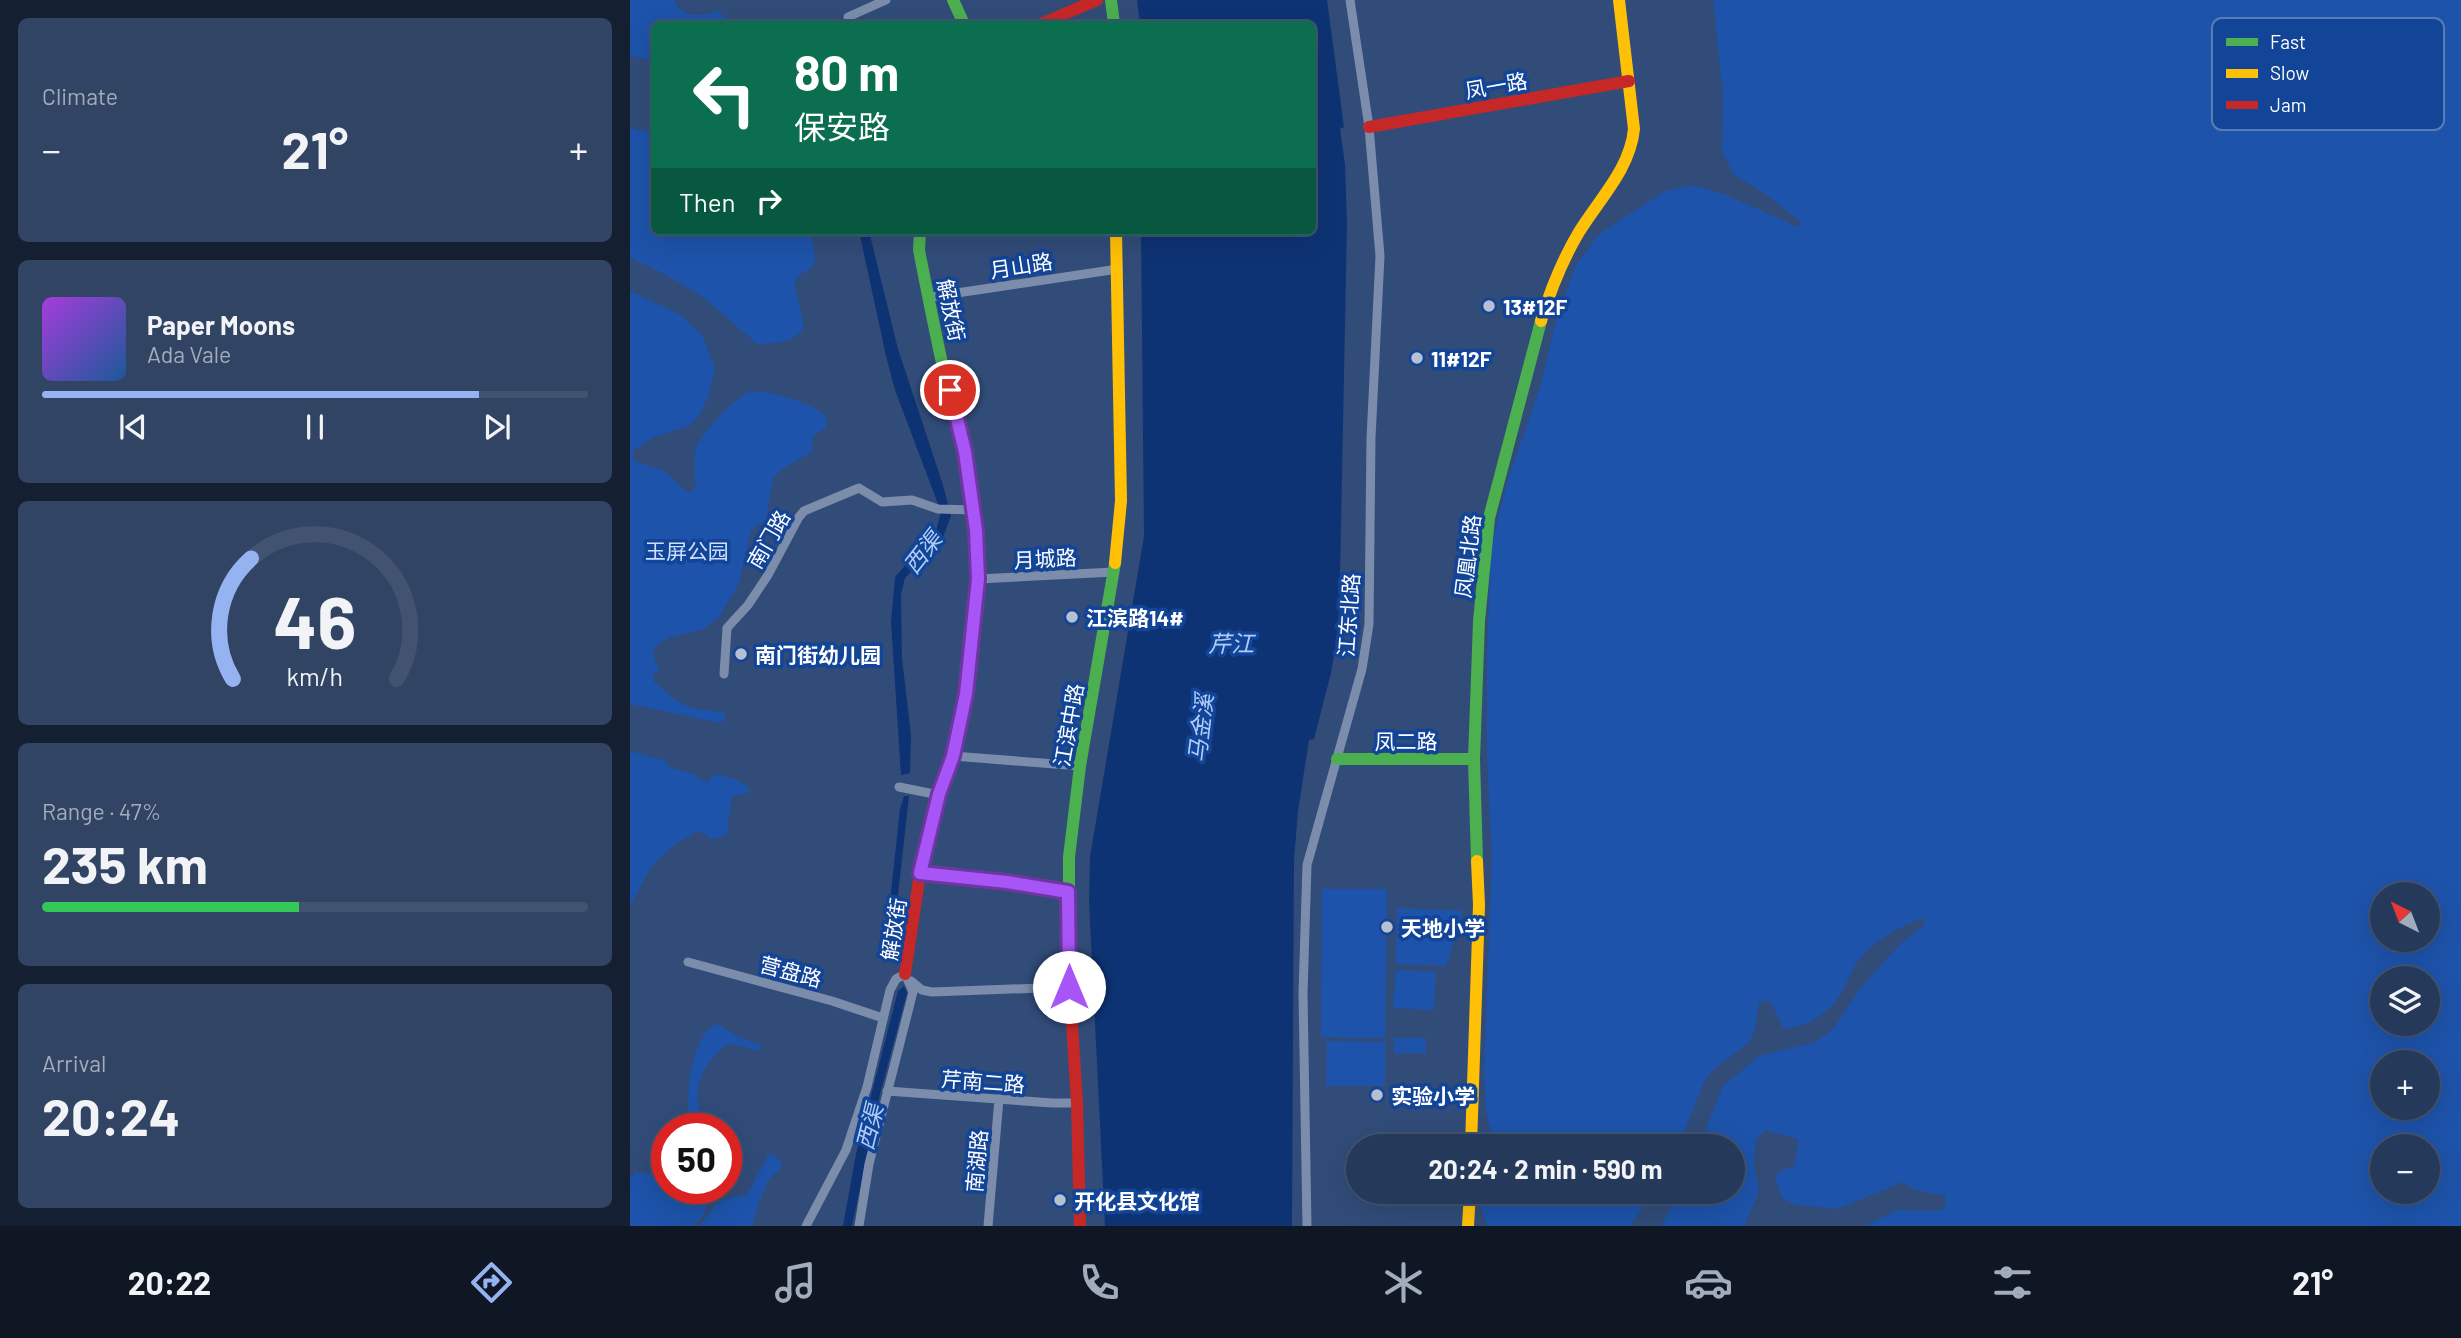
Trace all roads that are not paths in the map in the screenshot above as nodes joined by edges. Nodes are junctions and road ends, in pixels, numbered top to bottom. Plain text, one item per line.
1 (886, 0) edge
2 (953, 0) edge
3 (1097, 0) edge
4 (1111, 0) edge
5 (1350, 0) edge
6 (1619, 0) edge
7 (848, 17) dead end
8 (963, 21) edge
9 (1048, 21) edge
10 (1114, 21) edge
11 (1629, 81) junction
12 (1369, 127) junction
13 (920, 235) edge
14 (1116, 235) edge
15 (1118, 268) junction
16 (930, 298) junction
17 (972, 510) junction
18 (1114, 572) junction
19 (978, 579) junction
20 (724, 674) dead end
21 (953, 756) junction
22 (1337, 759) junction
23 (1474, 759) junction
24 (1080, 766) junction
25 (899, 787) dead end
26 (939, 794) junction
27 (920, 873) junction
28 (1068, 892) junction
29 (688, 962) dead end
30 (905, 974) junction
31 (1069, 987) junction
32 (883, 1018) junction
33 (887, 1091) junction
34 (999, 1099) junction
35 (1077, 1103) junction
36 (1471, 1134) edge
37 (1469, 1204) edge
38 (806, 1226) edge
39 (859, 1226) edge
40 (988, 1226) edge
41 (1080, 1226) edge
42 (1307, 1226) edge
43 (1468, 1226) edge

1 - 7 street
2 - 8 street
3 - 9 street
4 - 10 street
5 - 12 street, 江东北路
6 - 11 street, 凤凰北路
11 - 12 street, 凤一路
11 - 23 street, 凤凰北路
12 - 22 street, 江东北路
13 - 16 street, 解放街
14 - 15 street, 江滨中路
15 - 16 street, 月山路
15 - 18 street, 江滨中路
16 - 17 street, 解放街
17 - 19 street, 解放街
17 - 20 street, 南门路
18 - 19 street, 月城路
18 - 24 street, 江滨中路
19 - 21 street, 解放街
21 - 24 street
21 - 26 street, 解放街
22 - 23 street, 凤二路
22 - 42 street, 江东北路
23 - 36 street, 凤凰北路
24 - 28 street, 江滨中路
25 - 26 street
26 - 27 street, 解放街
27 - 28 street
27 - 30 street, 解放街
28 - 31 street, 江滨中路
29 - 32 street, 营盘路
30 - 31 street
30 - 32 street, 解放街
30 - 33 street, 解放街
31 - 35 street, 江滨中路
32 - 38 street, 解放街
33 - 34 street, 芹南二路
33 - 39 street, 解放街
34 - 35 street, 芹南二路
34 - 40 street, 南湖路
35 - 41 street, 江滨中路
37 - 43 street

